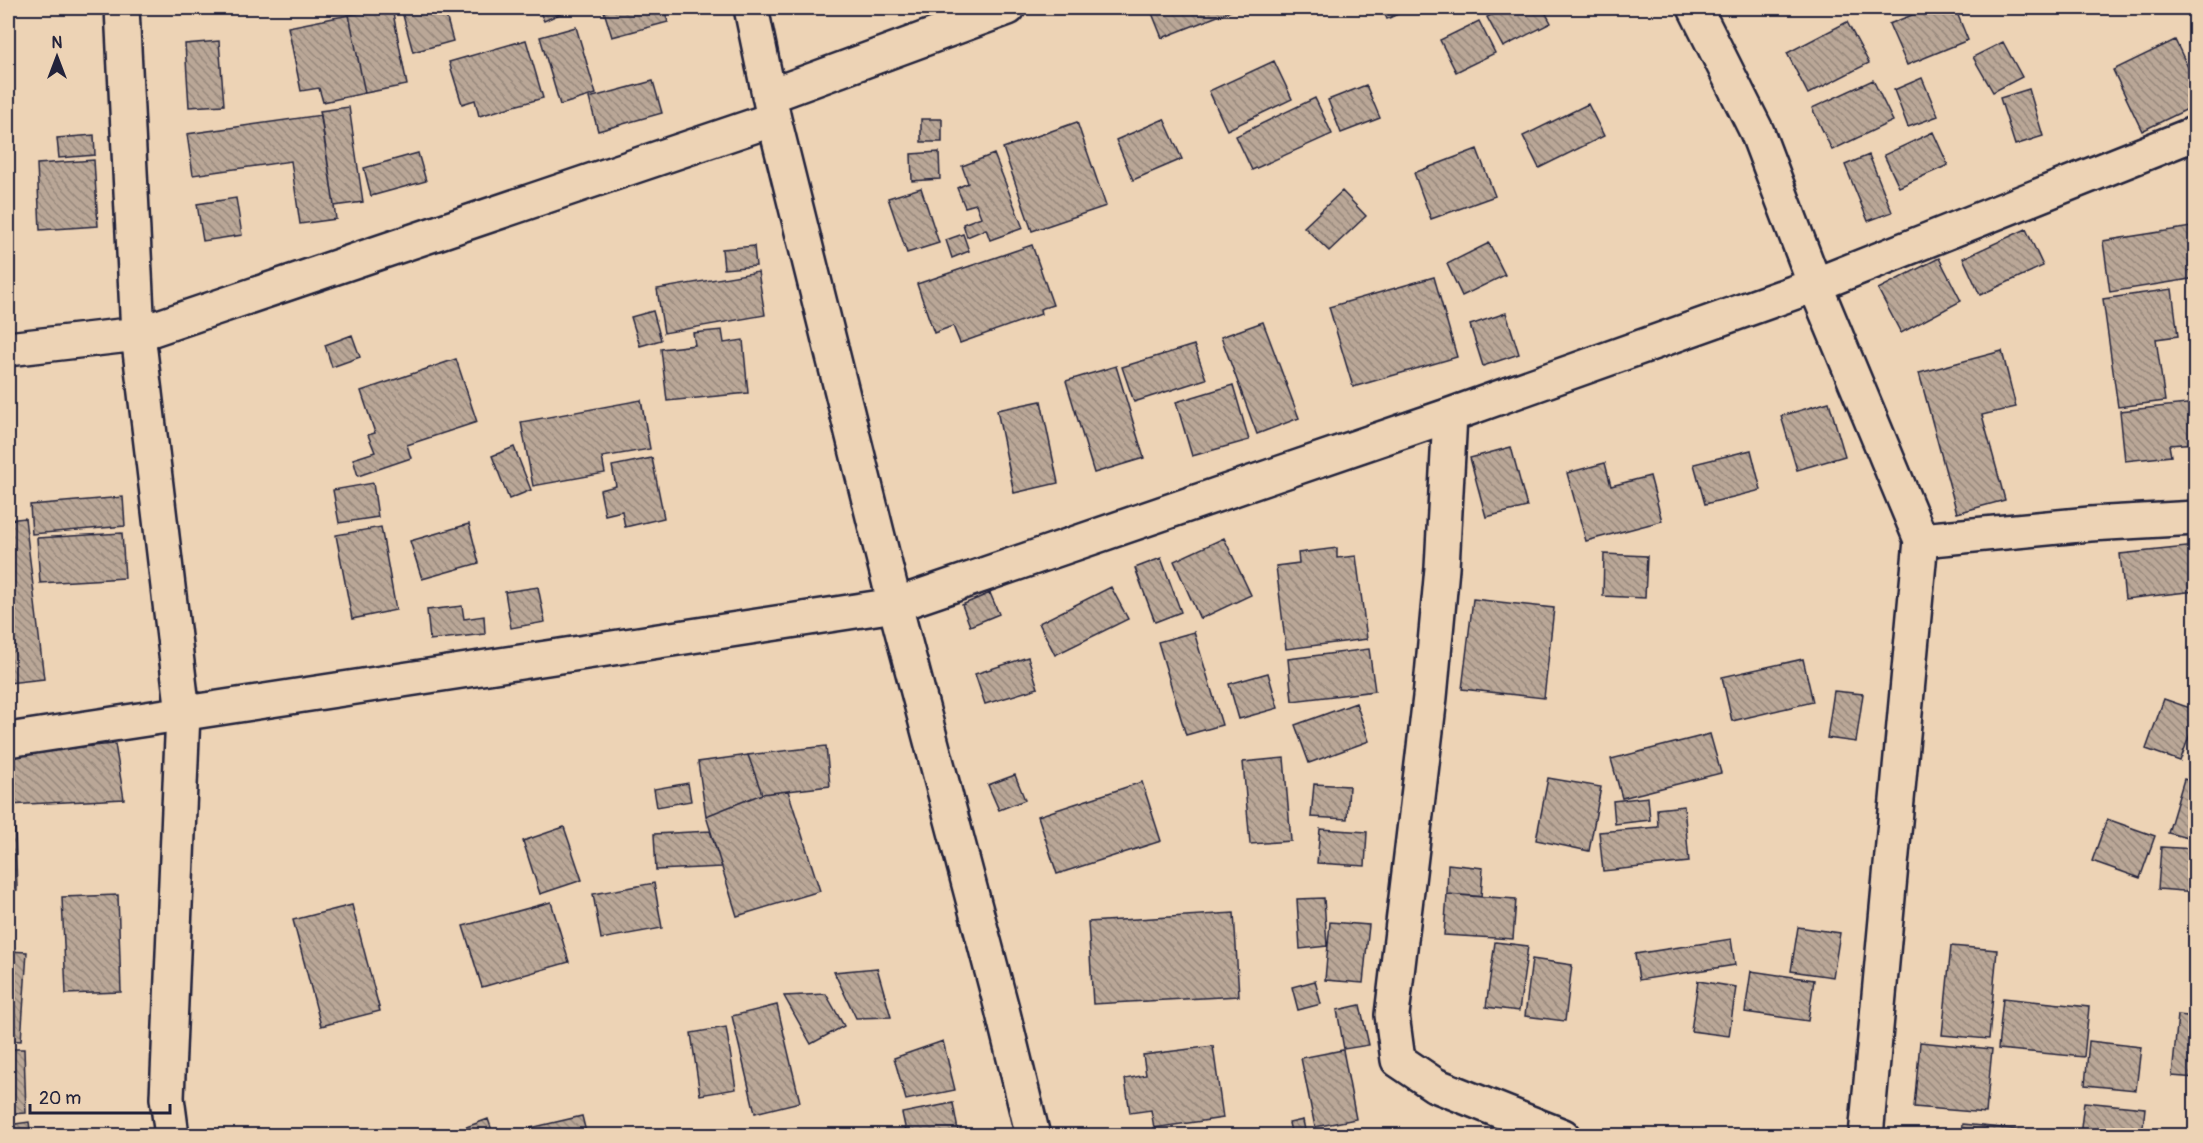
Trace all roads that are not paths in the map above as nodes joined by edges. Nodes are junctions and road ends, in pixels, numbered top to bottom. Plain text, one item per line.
1 (122, 8) edge
2 (751, 8) edge
3 (1008, 8) edge
4 (1695, 8) edge
5 (772, 108) junction
6 (2196, 133) edge
7 (1815, 285) junction
8 (138, 334) junction
9 (8, 349) edge
10 (1450, 415) junction
11 (2196, 518) edge
12 (1921, 540) junction
13 (895, 605) junction
14 (183, 713) junction
15 (8, 740) edge
16 (172, 1136) edge
17 (1033, 1136) edge
18 (1563, 1136) edge
19 (1866, 1136) edge

1 - 8 street
2 - 5 street
3 - 5 street
4 - 7 street
5 - 8 street
5 - 13 street
6 - 7 street
7 - 10 street
7 - 12 street
8 - 9 street
8 - 14 street
10 - 13 street
10 - 18 street
11 - 12 street
12 - 19 street
13 - 14 street
13 - 17 street
14 - 15 street
14 - 16 street

